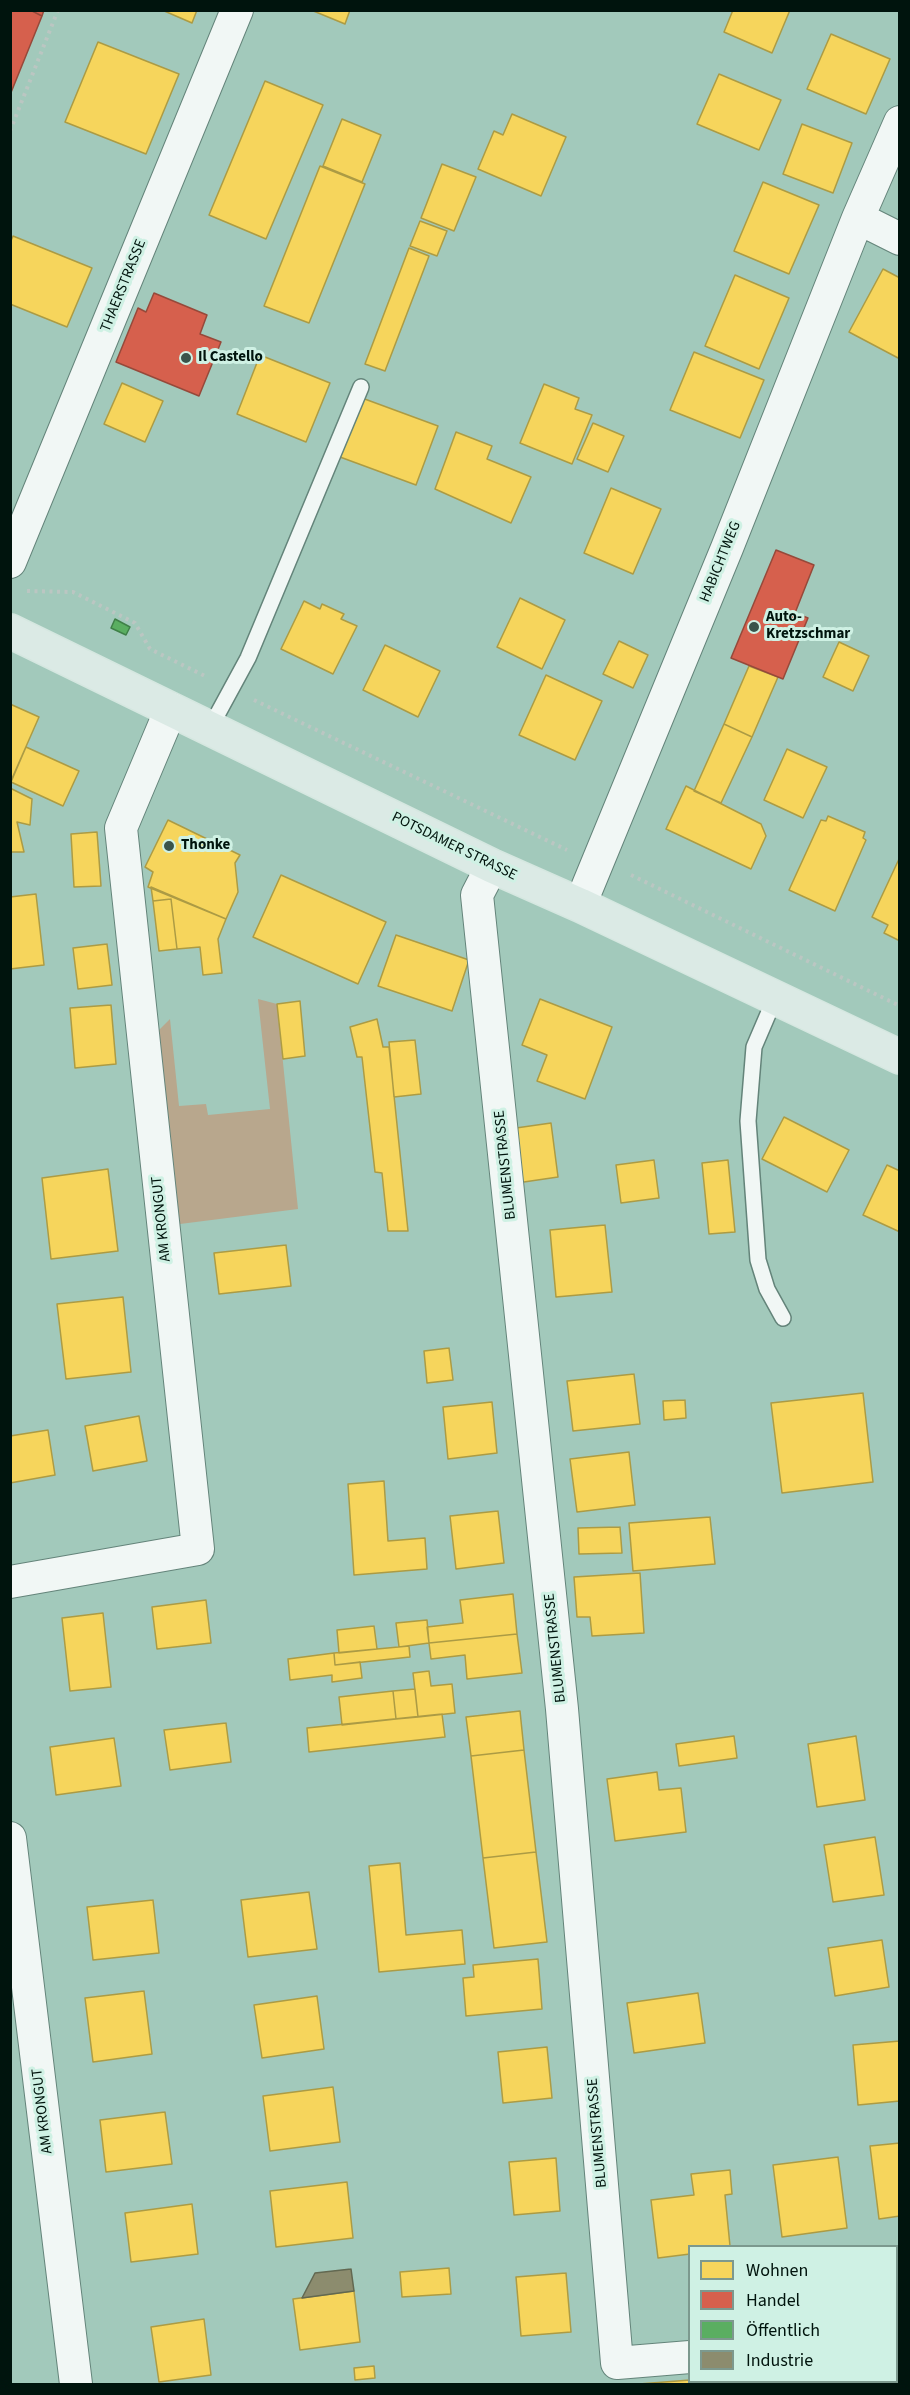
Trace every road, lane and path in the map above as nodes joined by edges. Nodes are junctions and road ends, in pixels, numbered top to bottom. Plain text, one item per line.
1 (58, 10) edge
2 (237, 10) edge
3 (900, 123) edge
4 (10, 131) edge
5 (858, 218) junction
6 (900, 239) edge
7 (361, 387) dead end
8 (10, 562) edge
9 (27, 591) dead end
10 (10, 631) edge
11 (232, 689) junction
12 (171, 709) junction
13 (210, 728) junction
14 (599, 860) junction
15 (492, 866) junction
16 (580, 905) junction
17 (775, 998) junction
18 (900, 1006) edge
19 (900, 1057) edge
20 (783, 1318) dead end
21 (10, 1582) edge
22 (10, 1838) edge
23 (688, 2357) edge
24 (76, 2385) edge

1 - 4 path
2 - 8 street, THAERSTRASSE
3 - 5 street, HABICHTWEG
5 - 6 street
5 - 14 street, HABICHTWEG
7 - 11 lane
9 - 11 path
10 - 12 main road, POTSDAMER STRASSE
11 - 13 lane
11 - 14 path
12 - 13 main road, POTSDAMER STRASSE
12 - 21 street, AM KRONGUT
13 - 15 main road, POTSDAMER STRASSE
14 - 16 street, HABICHTWEG
14 - 18 path
15 - 16 main road, POTSDAMER STRASSE
15 - 23 street, BLUMENSTRASSE
16 - 17 main road, POTSDAMER STRASSE
17 - 19 main road, POTSDAMER STRASSE
17 - 20 lane
22 - 24 street, AM KRONGUT

